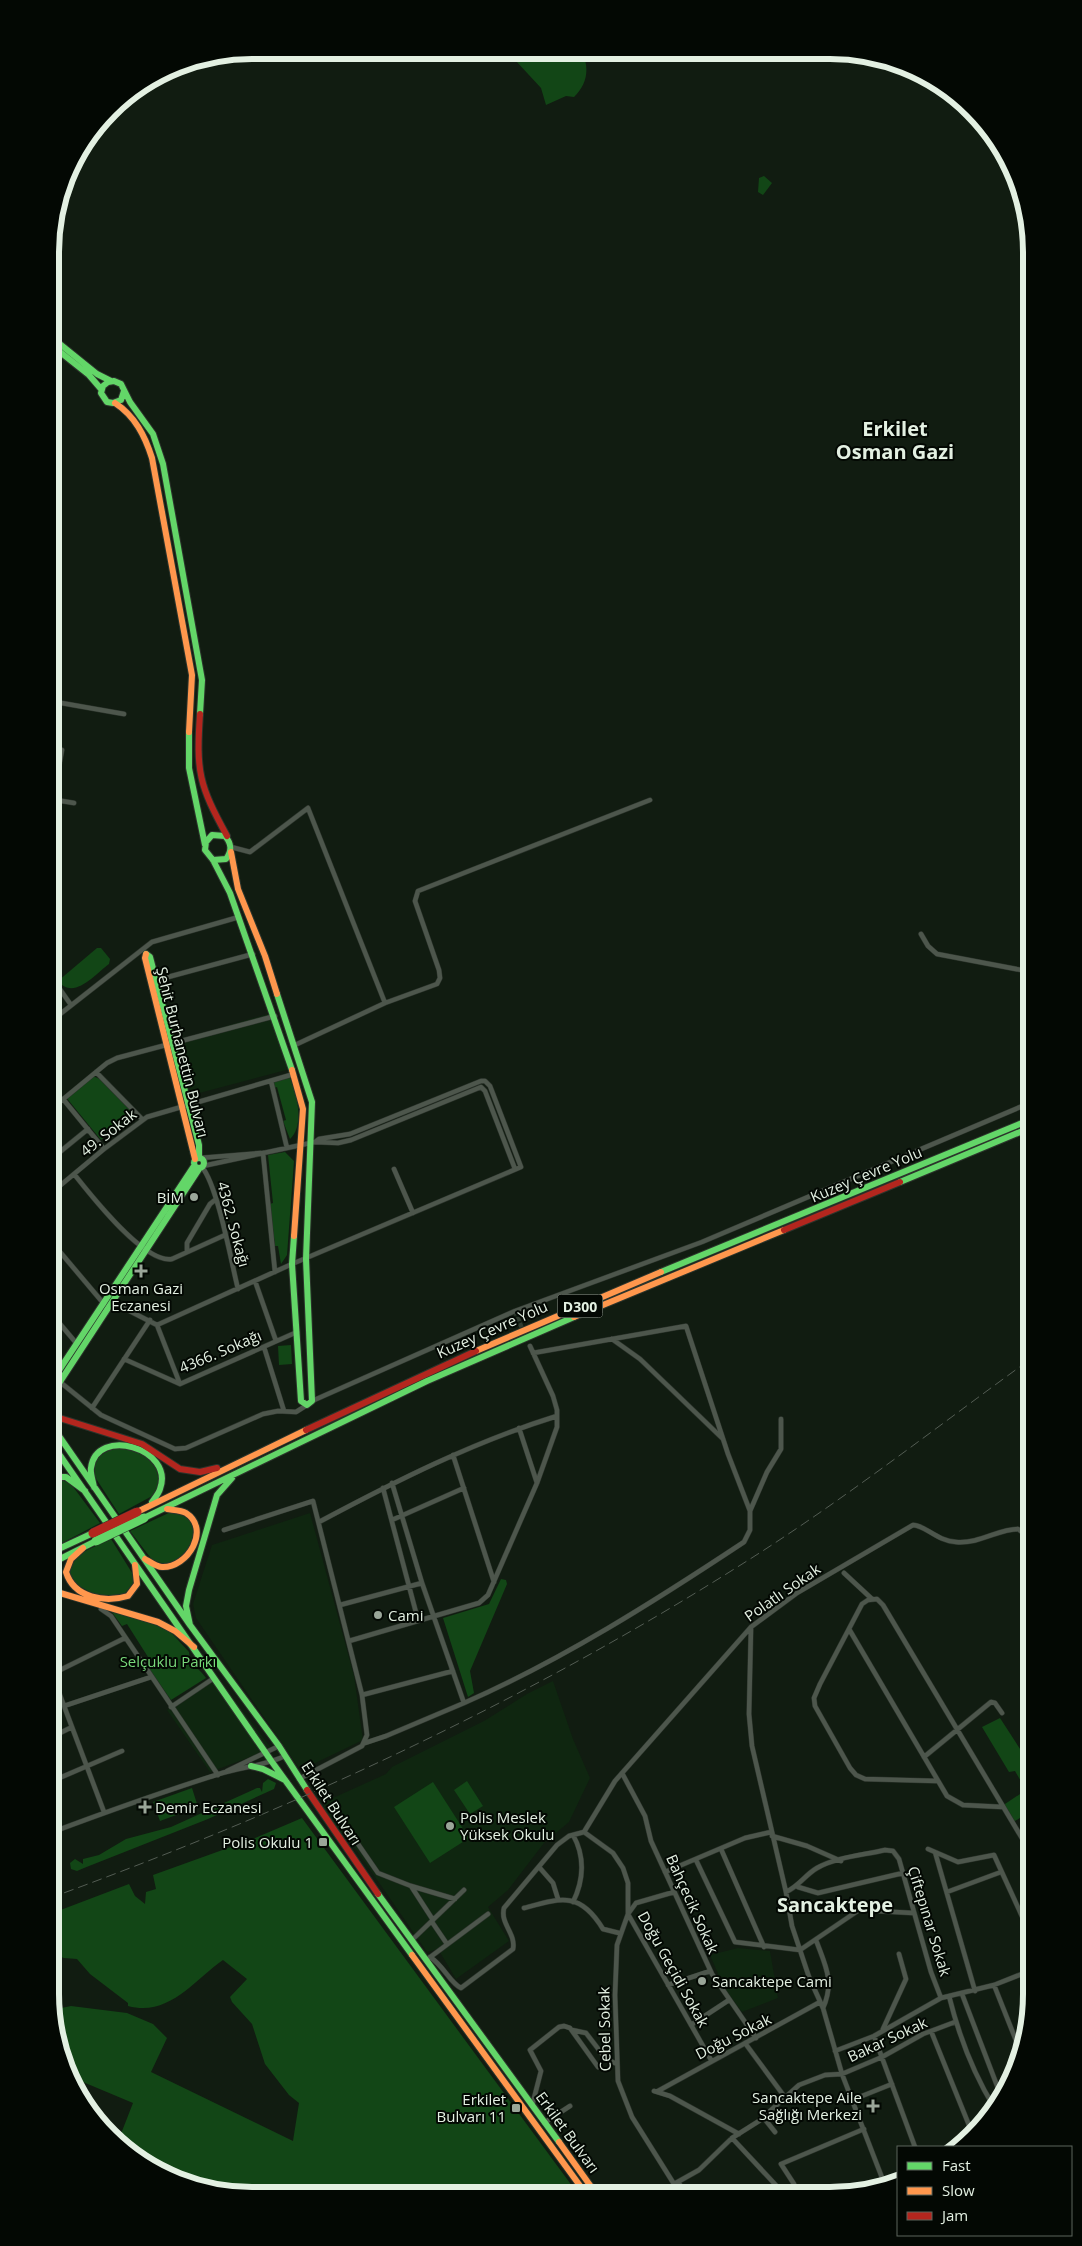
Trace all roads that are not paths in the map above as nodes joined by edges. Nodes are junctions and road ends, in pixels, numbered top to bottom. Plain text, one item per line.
1 (59, 343) edge
2 (59, 351) edge
3 (111, 380) junction
4 (101, 390) junction
5 (124, 392) junction
6 (115, 403) junction
7 (59, 703) edge
8 (124, 714) dead end
9 (59, 750) edge
10 (59, 765) edge
11 (59, 800) edge
12 (650, 800) dead end
13 (74, 803) dead end
14 (205, 846) junction
15 (230, 846) junction
16 (213, 860) junction
17 (239, 918) junction
18 (921, 934) dead end
19 (145, 951) junction
20 (253, 954) junction
21 (1023, 970) edge
22 (156, 980) junction
23 (59, 988) edge
24 (385, 1004) junction
25 (71, 1005) junction
26 (59, 1015) edge
27 (275, 1016) junction
28 (170, 1045) junction
29 (295, 1045) junction
30 (96, 1072) junction
31 (294, 1074) junction
32 (271, 1081) junction
33 (485, 1081) junction
34 (483, 1088) junction
35 (63, 1098) junction
36 (59, 1102) edge
37 (185, 1105) junction
38 (1023, 1106) edge
39 (142, 1119) junction
40 (1023, 1124) edge
41 (88, 1128) junction
42 (1023, 1131) edge
43 (313, 1143) junction
44 (300, 1145) junction
45 (287, 1148) junction
46 (104, 1149) junction
47 (59, 1152) edge
48 (263, 1153) junction
49 (199, 1163) junction
50 (394, 1169) dead end
51 (514, 1169) junction
52 (74, 1174) junction
53 (59, 1183) edge
54 (61, 1185) joint
55 (215, 1200) junction
56 (413, 1213) junction
57 (225, 1235) junction
58 (146, 1248) junction
59 (59, 1250) edge
60 (187, 1252) junction
61 (306, 1259) junction
62 (292, 1264) junction
63 (275, 1272) junction
64 (255, 1281) junction
65 (238, 1288) junction
66 (108, 1303) junction
67 (150, 1320) junction
68 (59, 1323) edge
69 (156, 1325) junction
70 (297, 1332) junction
71 (612, 1339) junction
72 (276, 1341) junction
73 (77, 1344) junction
74 (264, 1346) junction
75 (530, 1346) dead end
76 (533, 1353) junction
77 (124, 1359) junction
78 (59, 1371) edge
79 (60, 1382) joint
80 (180, 1384) junction
81 (309, 1403) junction
82 (92, 1408) junction
83 (284, 1411) junction
84 (557, 1416) junction
85 (59, 1418) edge
86 (781, 1419) dead end
87 (519, 1428) junction
88 (59, 1436) edge
89 (724, 1440) junction
90 (59, 1454) edge
91 (453, 1455) junction
92 (248, 1458) junction
93 (239, 1472) junction
94 (59, 1477) edge
95 (537, 1482) junction
96 (392, 1483) junction
97 (94, 1486) junction
98 (383, 1488) junction
99 (464, 1488) junction
100 (85, 1492) junction
101 (160, 1510) junction
102 (750, 1511) junction
103 (137, 1512) junction
104 (402, 1515) junction
105 (392, 1520) junction
106 (319, 1522) junction
107 (224, 1530) dead end
108 (1023, 1533) edge
109 (95, 1537) junction
110 (82, 1543) junction
111 (59, 1546) edge
112 (59, 1550) edge
113 (59, 1558) edge
114 (145, 1559) junction
115 (136, 1565) junction
116 (844, 1573) dead end
117 (422, 1582) junction
118 (494, 1582) junction
119 (409, 1586) junction
120 (59, 1593) edge
121 (59, 1598) edge
122 (872, 1599) junction
123 (340, 1605) junction
124 (433, 1615) junction
125 (418, 1620) junction
126 (190, 1625) junction
127 (751, 1627) junction
128 (848, 1629) junction
129 (125, 1638) junction
130 (349, 1641) junction
131 (194, 1647) junction
132 (59, 1670) edge
133 (453, 1671) junction
134 (151, 1677) junction
135 (214, 1678) junction
136 (59, 1694) edge
137 (362, 1695) junction
138 (464, 1703) junction
139 (64, 1706) junction
140 (172, 1707) junction
141 (1002, 1713) dead end
142 (72, 1727) junction
143 (958, 1730) junction
144 (59, 1734) edge
145 (365, 1743) junction
146 (279, 1746) junction
147 (122, 1751) dead end
148 (265, 1752) junction
149 (285, 1756) junction
150 (924, 1757) junction
151 (272, 1762) junction
152 (86, 1765) junction
153 (251, 1766) junction
154 (226, 1772) junction
155 (622, 1773) junction
156 (218, 1775) junction
157 (59, 1778) edge
158 (299, 1779) junction
159 (285, 1780) junction
160 (937, 1780) junction
161 (1003, 1807) junction
162 (104, 1812) junction
163 (347, 1828) dead end
164 (59, 1830) edge
165 (584, 1832) junction
166 (772, 1834) junction
167 (573, 1835) junction
168 (1023, 1840) edge
169 (721, 1849) junction
170 (928, 1849) dead end
171 (935, 1852) junction
172 (696, 1860) junction
173 (841, 1861) junction
174 (540, 1867) junction
175 (665, 1872) junction
176 (1001, 1872) junction
177 (903, 1873) junction
178 (411, 1886) junction
179 (798, 1887) junction
180 (464, 1890) dead end
181 (674, 1892) junction
182 (786, 1892) junction
183 (947, 1892) junction
184 (455, 1899) junction
185 (558, 1899) junction
186 (573, 1902) junction
187 (524, 1908) dead end
188 (913, 1913) junction
189 (488, 1914) dead end
190 (628, 1914) junction
191 (1023, 1919) edge
192 (432, 1921) junction
193 (619, 1933) junction
194 (412, 1940) junction
195 (816, 1940) junction
196 (448, 1944) junction
197 (764, 1948) junction
198 (800, 1950) junction
199 (900, 1954) dead end
200 (428, 1959) junction
201 (710, 1971) junction
202 (1023, 1973) edge
203 (668, 1985) junction
204 (994, 1985) junction
205 (974, 1991) junction
206 (962, 1994) junction
207 (949, 1996) junction
208 (941, 1998) junction
209 (729, 2000) junction
210 (820, 2002) junction
211 (823, 2008) junction
212 (955, 2022) junction
213 (691, 2025) junction
214 (572, 2030) junction
215 (882, 2030) junction
216 (931, 2031) junction
217 (874, 2036) junction
218 (756, 2038) junction
219 (744, 2043) junction
220 (1017, 2043) edge
221 (836, 2051) junction
222 (882, 2057) junction
223 (711, 2060) junction
224 (617, 2064) junction
225 (598, 2066) dead end
226 (842, 2074) junction
227 (892, 2084) junction
228 (998, 2089) edge
229 (784, 2096) junction
230 (852, 2100) junction
231 (992, 2101) edge
232 (532, 2106) junction
233 (570, 2106) dead end
234 (763, 2117) junction
235 (544, 2123) junction
236 (970, 2128) edge
237 (864, 2129) junction
238 (775, 2132) dead end
239 (739, 2134) junction
240 (732, 2138) junction
241 (915, 2146) edge
242 (883, 2180) edge
243 (676, 2183) junction
244 (581, 2187) edge
245 (592, 2187) edge
246 (671, 2187) edge
247 (680, 2187) edge
248 (778, 2187) edge
249 (795, 2187) edge

1 - 3 main road
2 - 4 main road
3 - 4 main road
3 - 5 main road
4 - 6 main road
5 - 6 main road
5 - 15 main road
6 - 14 main road
7 - 8 street
9 - 10 street
11 - 13 street
12 - 24 street
14 - 15 main road
14 - 16 main road
15 - 16 main road
15 - 24 street
15 - 29 main road
16 - 17 main road
17 - 19 street
17 - 20 main road
18 - 21 street
19 - 22 main road, Şehit Burhanettin Bulvarı
19 - 25 street
19 - 28 main road, Şehit Burhanettin Bulvarı
20 - 22 street
20 - 27 main road
22 - 28 main road, Şehit Burhanettin Bulvarı
23 - 25 street
24 - 29 street
25 - 26 street
27 - 28 street
27 - 31 main road
28 - 30 street
28 - 37 main road, Şehit Burhanettin Bulvarı
29 - 43 main road
30 - 35 street
30 - 39 street
31 - 32 street, 49. Sokak
31 - 44 main road
32 - 37 street, 49. Sokak
32 - 45 street
33 - 34 street
33 - 43 street
33 - 51 street
34 - 43 street
34 - 51 street
35 - 36 street
35 - 41 street
37 - 39 street, 49. Sokak
37 - 49 main road, Şehit Burhanettin Bulvarı
38 - 81 street
39 - 46 street, 49. Sokak
40 - 92 main road, Kuzey Çevre Yolu / D300
41 - 46 street
41 - 47 street
42 - 93 main road, Kuzey Çevre Yolu / D300
43 - 44 street
43 - 61 main road
44 - 45 street
44 - 62 main road
45 - 48 street
46 - 52 street, 49. Sokak
48 - 49 street
48 - 49 street
48 - 63 street
49 - 55 street, 4362. Sokağı
49 - 58 main road
50 - 56 street
51 - 56 street
52 - 54 street, 49. Sokak
52 - 58 street
53 - 54 street
55 - 57 street, 4362. Sokağı
55 - 60 street
56 - 61 street
57 - 60 street
57 - 65 street, 4362. Sokağı
58 - 60 street
58 - 66 main road
59 - 66 street
61 - 62 street
61 - 81 main road
62 - 63 street
62 - 70 main road
63 - 64 street
64 - 65 street
64 - 72 street
65 - 69 street
66 - 67 street
66 - 73 main road
66 - 79 main road
67 - 69 street
67 - 77 street
68 - 73 street
69 - 80 street
70 - 72 street, 4366. Sokağı
70 - 81 main road
71 - 76 street
71 - 89 street
71 - 89 street
72 - 74 street, 4366. Sokağı
73 - 78 main road
74 - 80 street, 4366. Sokağı
74 - 83 street
75 - 76 street
76 - 84 street
77 - 80 street, 4366. Sokağı
77 - 82 street
79 - 82 street
81 - 83 street
82 - 83 street
84 - 87 street
84 - 95 street
85 - 92 main road
86 - 102 street
87 - 91 street
87 - 95 street
88 - 97 main road, Erkilet Bulvarı
89 - 102 street
90 - 100 main road, Erkilet Bulvarı
91 - 96 street
91 - 99 street
92 - 103 main road, Kuzey Çevre Yolu / D300
93 - 101 main road, Kuzey Çevre Yolu / D300
93 - 126 main road
94 - 100 main road
95 - 118 street
96 - 98 street
96 - 104 street
97 - 103 main road
97 - 114 main road, Erkilet Bulvarı
98 - 105 street
98 - 106 street
99 - 104 street
99 - 118 street
100 - 115 main road, Erkilet Bulvarı
101 - 109 main road, Kuzey Çevre Yolu / D300, bridge
101 - 114 main road
102 - 138 street
103 - 109 main road, D300, bridge
104 - 105 street
104 - 117 street
105 - 119 street
106 - 107 street
106 - 123 street
108 - 127 street, Polatlı Sokak
109 - 110 main road, D300
110 - 111 main road
110 - 112 main road, D300
110 - 113 main road, D300
110 - 115 main road
114 - 126 main road, Erkilet Bulvarı
115 - 131 main road, Erkilet Bulvarı
116 - 122 street
117 - 119 street
117 - 124 street
118 - 124 street
119 - 123 street
119 - 125 street
120 - 131 main road
121 - 129 street
122 - 128 street
122 - 143 street
123 - 130 street
124 - 125 street
124 - 133 street
125 - 130 street
126 - 146 main road, Erkilet Bulvarı
127 - 155 street, Polatlı Sokak
127 - 166 street
128 - 150 street
128 - 160 street
129 - 132 street
129 - 134 street
130 - 137 street
131 - 135 main road, Erkilet Bulvarı
133 - 137 street
133 - 138 street
134 - 139 street
134 - 140 street
135 - 140 street
135 - 148 main road, Erkilet Bulvarı
136 - 139 street
137 - 145 street
138 - 145 street
139 - 142 street
140 - 156 street
141 - 143 street
142 - 144 street
142 - 152 street
143 - 150 street
143 - 161 street
145 - 158 street
146 - 148 street
146 - 149 main road, Erkilet Bulvarı
147 - 152 street
148 - 151 main road, Erkilet Bulvarı
148 - 154 street
149 - 151 street
149 - 158 main road, Erkilet Bulvarı
150 - 160 street
151 - 153 street
151 - 159 main road, Erkilet Bulvarı
152 - 157 street
152 - 162 street
153 - 154 street
153 - 159 main road
154 - 156 street
155 - 165 street, Polatlı Sokak
155 - 175 street, Bahçecik Sokak
156 - 162 street
158 - 194 main road, Erkilet Bulvarı
159 - 244 main road, Erkilet Bulvarı
160 - 161 street
161 - 168 street
162 - 164 street
163 - 178 street
165 - 167 street
165 - 190 street, Doğu Geçidi Sokak
166 - 169 street
166 - 173 street
166 - 182 street
167 - 174 street
167 - 186 street
169 - 172 street
169 - 197 street
170 - 171 street
171 - 176 street
171 - 183 street
172 - 175 street
172 - 197 street
173 - 177 street, Çiftepınar Sokak
173 - 179 street, Çiftepınar Sokak
174 - 185 street
174 - 200 street
175 - 181 street, Bahçecik Sokak
176 - 183 street
176 - 191 street
177 - 179 street
177 - 188 street, Çiftepınar Sokak
178 - 184 street
178 - 192 street
179 - 182 street, Çiftepınar Sokak
180 - 184 street
181 - 190 street, Cebel Sokak
181 - 201 street, Bahçecik Sokak
182 - 198 street
183 - 205 street
184 - 192 street
185 - 186 street
185 - 187 street
186 - 193 street
188 - 195 street
188 - 208 street, Çiftepınar Sokak
189 - 196 street
190 - 193 street, Cebel Sokak
190 - 203 street, Doğu Geçidi Sokak
192 - 194 street
192 - 196 street
193 - 224 street, Cebel Sokak
194 - 200 main road, Erkilet Bulvarı
195 - 198 street
195 - 211 street
196 - 200 street
197 - 198 street
198 - 210 street
199 - 215 street
200 - 232 main road, Erkilet Bulvarı
201 - 203 street
201 - 209 street, Bahçecik Sokak
202 - 204 street
203 - 213 street, Doğu Geçidi Sokak
204 - 205 street
204 - 220 street
205 - 206 street
206 - 207 street
206 - 228 street
207 - 208 street
207 - 212 street
208 - 215 street
209 - 213 street
209 - 218 street, Bahçecik Sokak
210 - 211 street
210 - 218 street, Doğu Sokak
211 - 221 street
212 - 216 street, Bakar Sokak
212 - 231 street
213 - 223 street, Doğu Geçidi Sokak
214 - 224 street
214 - 225 street
214 - 232 street
215 - 217 street
216 - 222 street, Bakar Sokak
216 - 236 street
217 - 221 street
217 - 222 street
218 - 219 street, Doğu Sokak
219 - 223 street, Doğu Sokak
219 - 229 street
221 - 226 street
222 - 226 street, Bakar Sokak
222 - 227 street
223 - 239 street, Doğu Sokak
224 - 243 street, Cebel Sokak
226 - 229 street, Bakar Sokak
226 - 230 street
227 - 230 street
227 - 241 street
229 - 234 street, Bakar Sokak
230 - 237 street
232 - 235 main road, Erkilet Bulvarı
233 - 235 street
234 - 238 street
234 - 239 street, Bakar Sokak
235 - 245 main road, Erkilet Bulvarı
237 - 242 street
237 - 249 street
239 - 240 street, Bakar Sokak
240 - 243 street, Bakar Sokak
240 - 248 street
243 - 246 street, Bakar Sokak
243 - 247 street, Cebel Sokak

